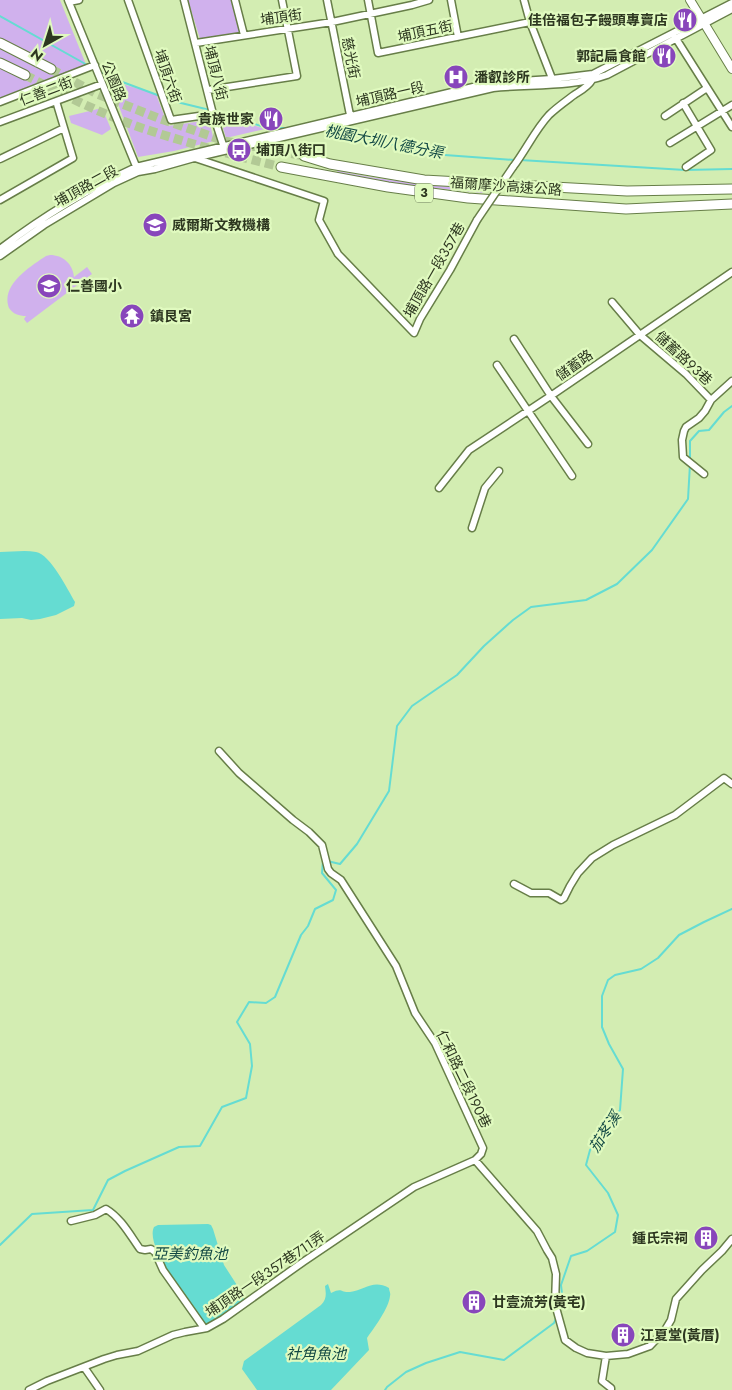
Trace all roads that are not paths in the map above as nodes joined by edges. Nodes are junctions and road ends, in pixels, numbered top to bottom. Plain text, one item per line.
1 (79, 0) edge
2 (128, 0) edge
3 (184, 0) edge
4 (234, 0) edge
5 (282, 0) edge
6 (327, 0) edge
7 (368, 0) edge
8 (429, 0) edge
9 (450, 0) edge
10 (524, 0) edge
11 (690, 0) edge
12 (68, 1) edge
13 (411, 3) edge
14 (732, 3) edge
15 (732, 9) edge
16 (371, 14) junction
17 (703, 21) junction
18 (332, 22) junction
19 (530, 22) junction
20 (288, 29) junction
21 (244, 35) junction
22 (675, 36) junction
23 (458, 37) junction
24 (0, 43) edge
25 (196, 43) junction
26 (0, 63) edge
27 (95, 65) junction
28 (52, 69) tunnel mouth
29 (732, 69) edge
30 (25, 75) tunnel mouth
31 (593, 77) junction
32 (553, 82) junction
33 (102, 84) junction
34 (707, 88) junction
35 (208, 90) junction
36 (56, 101) junction
37 (0, 102) edge
38 (683, 103) junction
39 (732, 105) edge
40 (722, 111) junction
41 (213, 114) junction
42 (666, 116) dead end
43 (351, 119) junction
44 (0, 122) edge
45 (698, 126) junction
46 (732, 127) edge
47 (64, 128) junction
48 (670, 143) dead end
49 (224, 148) junction
50 (191, 156) junction
51 (304, 156) tunnel mouth
52 (0, 159) edge
53 (330, 164) junction
54 (281, 167) tunnel mouth
55 (686, 167) dead end
56 (137, 170) junction
57 (329, 176) junction
58 (732, 189) edge
59 (0, 198) edge
60 (732, 204) edge
61 (0, 248) edge
62 (0, 256) edge
63 (732, 272) edge
64 (612, 302) dead end
65 (640, 334) junction
66 (514, 339) dead end
67 (497, 365) dead end
68 (732, 381) edge
69 (551, 396) junction
70 (711, 400) junction
71 (528, 411) junction
72 (588, 444) dead end
73 (499, 471) dead end
74 (704, 474) dead end
75 (572, 476) dead end
76 (439, 488) dead end
77 (472, 528) dead end
78 (219, 751) dead end
79 (732, 784) edge
80 (514, 884) dead end
81 (475, 1160) junction
82 (71, 1221) dead end
83 (732, 1239) edge
84 (204, 1328) junction
85 (606, 1356) junction
86 (84, 1367) junction
87 (29, 1390) edge
88 (100, 1390) edge
89 (612, 1390) edge

1 - 12 street
2 - 41 street, 埔頂六街
3 - 25 street, 埔頂八街
4 - 21 street
5 - 20 street
6 - 18 street, 慈光街
7 - 16 street, 埔頂五街
8 - 13 street, 埔頂街
9 - 23 street
10 - 19 street
11 - 17 main road
12 - 27 street, 公園路
13 - 16 street, 埔頂街
14 - 17 street, 埔頂路一段
15 - 17 street, 埔頂路一段
16 - 18 street, 埔頂街
16 - 23 street, 埔頂五街
17 - 22 street, 埔頂路一段
17 - 29 main road
18 - 20 street, 埔頂街
18 - 43 street, 慈光街
19 - 23 street, 埔頂五街
19 - 32 street
20 - 21 street, 埔頂街
20 - 35 street
21 - 25 street, 埔頂街
22 - 31 street, 埔頂路一段
22 - 34 street
24 - 28 highway
25 - 35 street, 埔頂八街
26 - 30 highway
27 - 33 street, 公園路
27 - 37 street
31 - 32 street, 埔頂路一段
31 - 50 street, 埔頂路一段357巷, bridge
32 - 43 street, 埔頂路一段
33 - 36 street, 仁善二街
33 - 56 street, 公園路
34 - 38 street
34 - 40 street
35 - 41 street, 埔頂八街
36 - 44 street, 仁善二街
36 - 47 street
38 - 42 street
38 - 45 street
39 - 40 street
40 - 45 street
40 - 46 street
41 - 49 street, 埔頂八街
43 - 49 street, 埔頂路一段
45 - 48 street
45 - 55 street
47 - 52 street
47 - 59 street
49 - 50 street, 埔頂路一段
50 - 56 street, 埔頂路二段
51 - 53 highway, 福爾摩沙高速公路 / 3
53 - 57 highway
53 - 58 highway, 福爾摩沙高速公路 / 3
54 - 57 highway, 福爾摩沙高速公路 / 3
56 - 61 street, 埔頂路二段
56 - 62 street, 埔頂路二段
57 - 60 highway, 福爾摩沙高速公路 / 3
63 - 65 street, 儲蓄路
64 - 65 street, 儲蓄路93巷
65 - 69 street, 儲蓄路
65 - 70 street, 儲蓄路93巷
66 - 69 street
67 - 71 street
68 - 70 street
69 - 71 street, 儲蓄路
69 - 72 street
70 - 74 street
71 - 75 street
71 - 76 street, 儲蓄路
73 - 77 street
78 - 81 street, 仁和路二段190巷
79 - 80 street
81 - 84 street, 埔頂路一段357巷711弄
81 - 85 street
82 - 84 street
83 - 85 street
84 - 86 street, 埔頂路一段357巷711弄
85 - 89 street
86 - 87 street, 埔頂路一段357巷711弄
86 - 88 street

